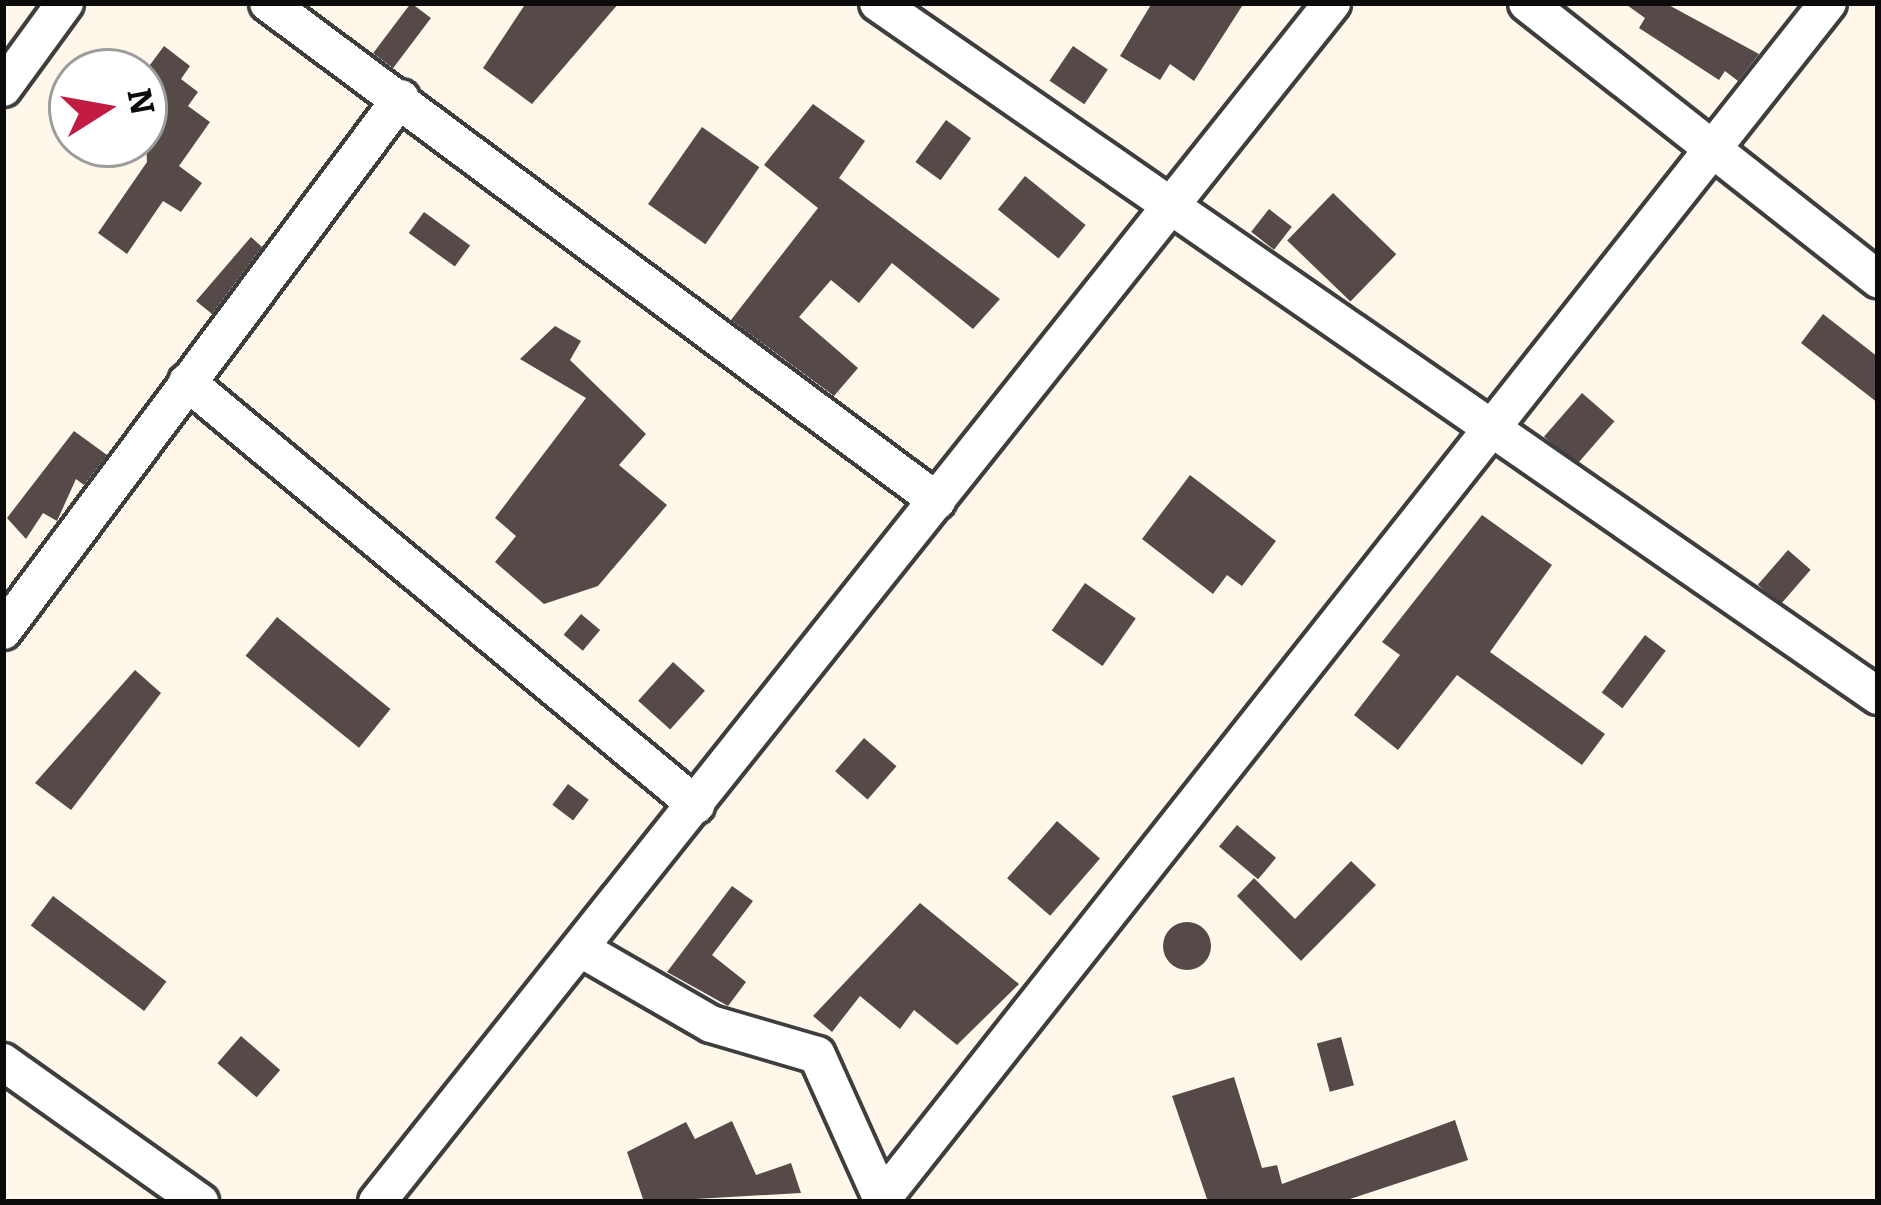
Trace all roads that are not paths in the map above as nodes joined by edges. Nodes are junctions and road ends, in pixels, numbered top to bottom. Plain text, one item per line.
1 (65, 3) edge
2 (268, 3) edge
3 (878, 3) edge
4 (1332, 3) edge
5 (1527, 3) edge
6 (1828, 3) edge
7 (3, 88) edge
8 (401, 98) junction
9 (1714, 143) junction
10 (1166, 212) junction
11 (1878, 279) edge
12 (188, 382) junction
13 (1496, 426) junction
14 (937, 501) junction
15 (3, 631) edge
16 (1878, 696) edge
17 (696, 805) junction
18 (581, 949) junction
19 (3, 1062) edge
20 (883, 1200) edge
21 (200, 1202) edge
22 (376, 1202) edge

1 - 7 street
2 - 8 street
3 - 10 street
4 - 10 street
5 - 9 street
6 - 9 street
8 - 12 street
8 - 14 street
9 - 11 street
9 - 13 street
10 - 13 street
10 - 14 street
12 - 15 street
12 - 17 street
13 - 16 street
13 - 20 street
14 - 17 street
17 - 18 street
18 - 20 street
18 - 22 street
19 - 21 street

